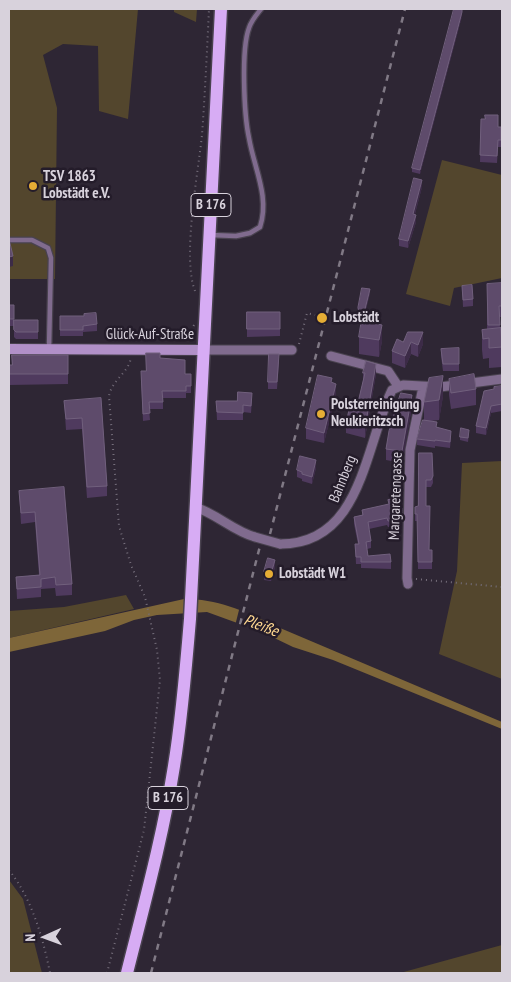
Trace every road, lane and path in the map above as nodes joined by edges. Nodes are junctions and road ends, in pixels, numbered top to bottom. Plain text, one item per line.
1 (209, 9) edge
2 (221, 9) edge
3 (261, 9) edge
4 (209, 236) junction
5 (9, 240) edge
6 (197, 296) dead end
7 (315, 315) dead end
8 (194, 324) dead end
9 (164, 340) dead end
10 (292, 348) joint
11 (9, 349) edge
12 (49, 349) junction
13 (133, 349) junction
14 (203, 350) junction
15 (330, 356) dead end
16 (502, 378) edge
17 (398, 386) junction
18 (423, 387) junction
19 (195, 507) junction
20 (408, 581) joint
21 (502, 587) edge
22 (9, 870) edge
23 (50, 973) edge
24 (108, 973) edge
25 (127, 973) edge

1 - 6 path
2 - 4 main road, B 176
3 - 4 lane
4 - 14 main road, B 176
5 - 12 lane
7 - 10 path
8 - 9 path
10 - 14 street, Glück-Auf-Straße
11 - 12 main road, Glück-Auf-Straße
12 - 13 main road, Glück-Auf-Straße
13 - 14 main road, Glück-Auf-Straße
13 - 24 path
14 - 19 main road, B 176
15 - 17 street
16 - 18 street
17 - 18 street
17 - 19 street, Bahnberg, bridge
18 - 20 street, Margaretengasse
19 - 25 main road, B 176
20 - 21 path
22 - 23 path

